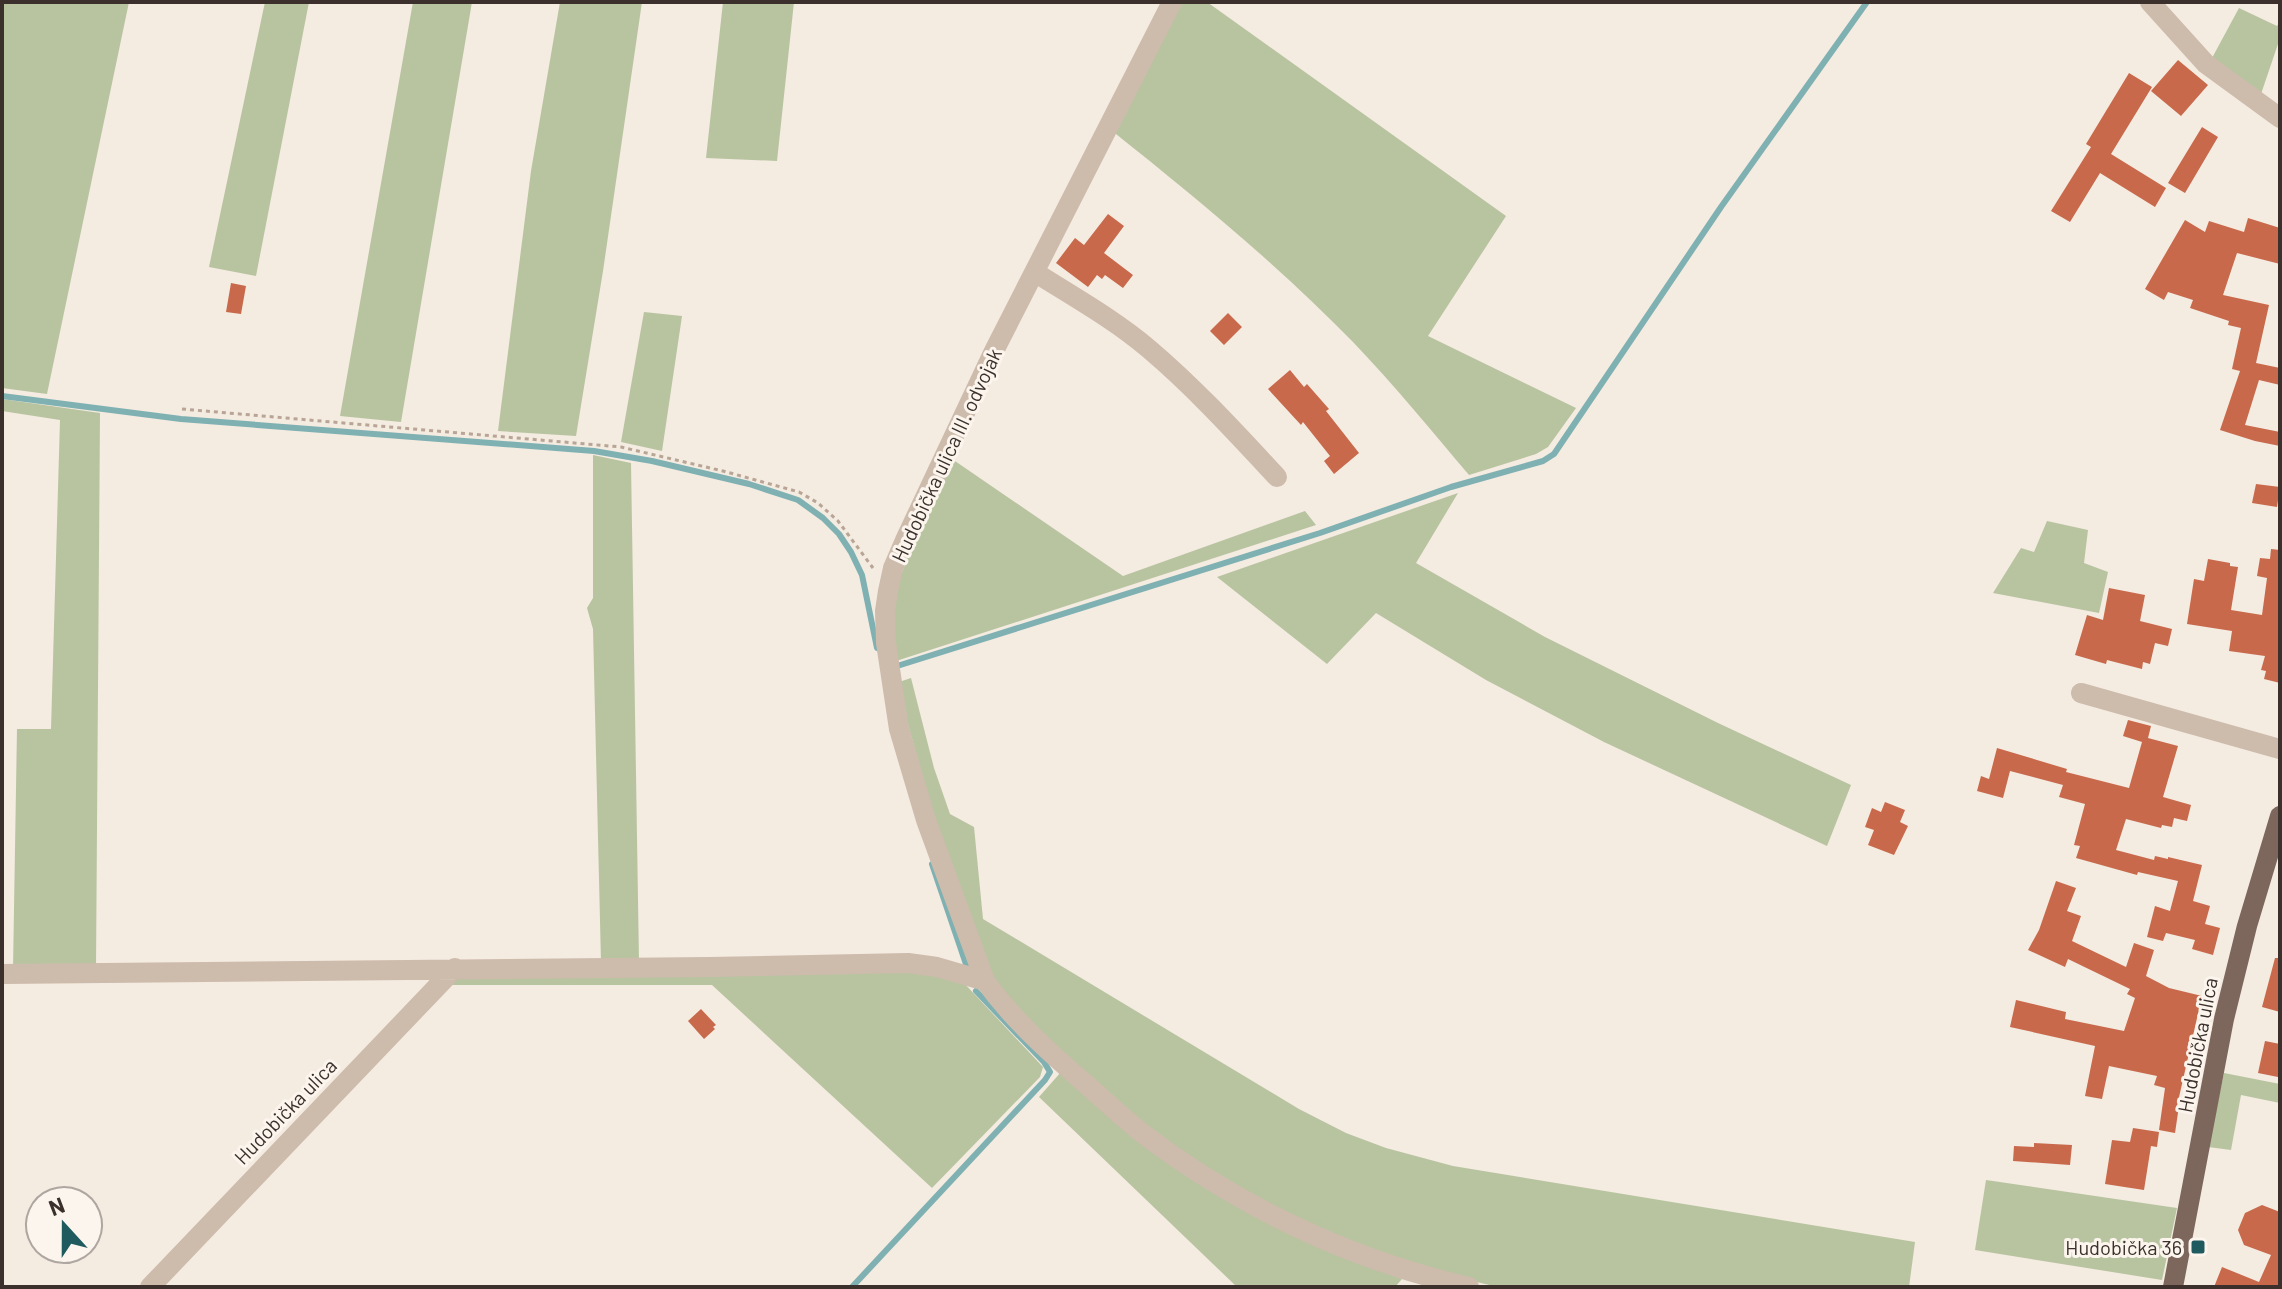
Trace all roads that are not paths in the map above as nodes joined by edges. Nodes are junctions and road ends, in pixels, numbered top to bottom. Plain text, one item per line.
1 (1172, 2) edge
2 (2150, 2) edge
3 (2280, 118) edge
4 (1036, 273) junction
5 (1277, 477) dead end
6 (2081, 693) dead end
7 (2280, 749) edge
8 (2278, 830) edge
9 (455, 968) junction
10 (2, 974) edge
11 (985, 981) junction
12 (150, 1287) edge
13 (1469, 1287) edge
14 (2173, 1287) edge

1 - 4 street, Hudobička ulica III. odvojak
2 - 3 street
4 - 5 street
4 - 11 street, Hudobička ulica III. odvojak
6 - 7 street
8 - 14 main road, Hudobička ulica
9 - 10 street
9 - 11 street
9 - 12 street, Hudobička ulica
11 - 13 street

